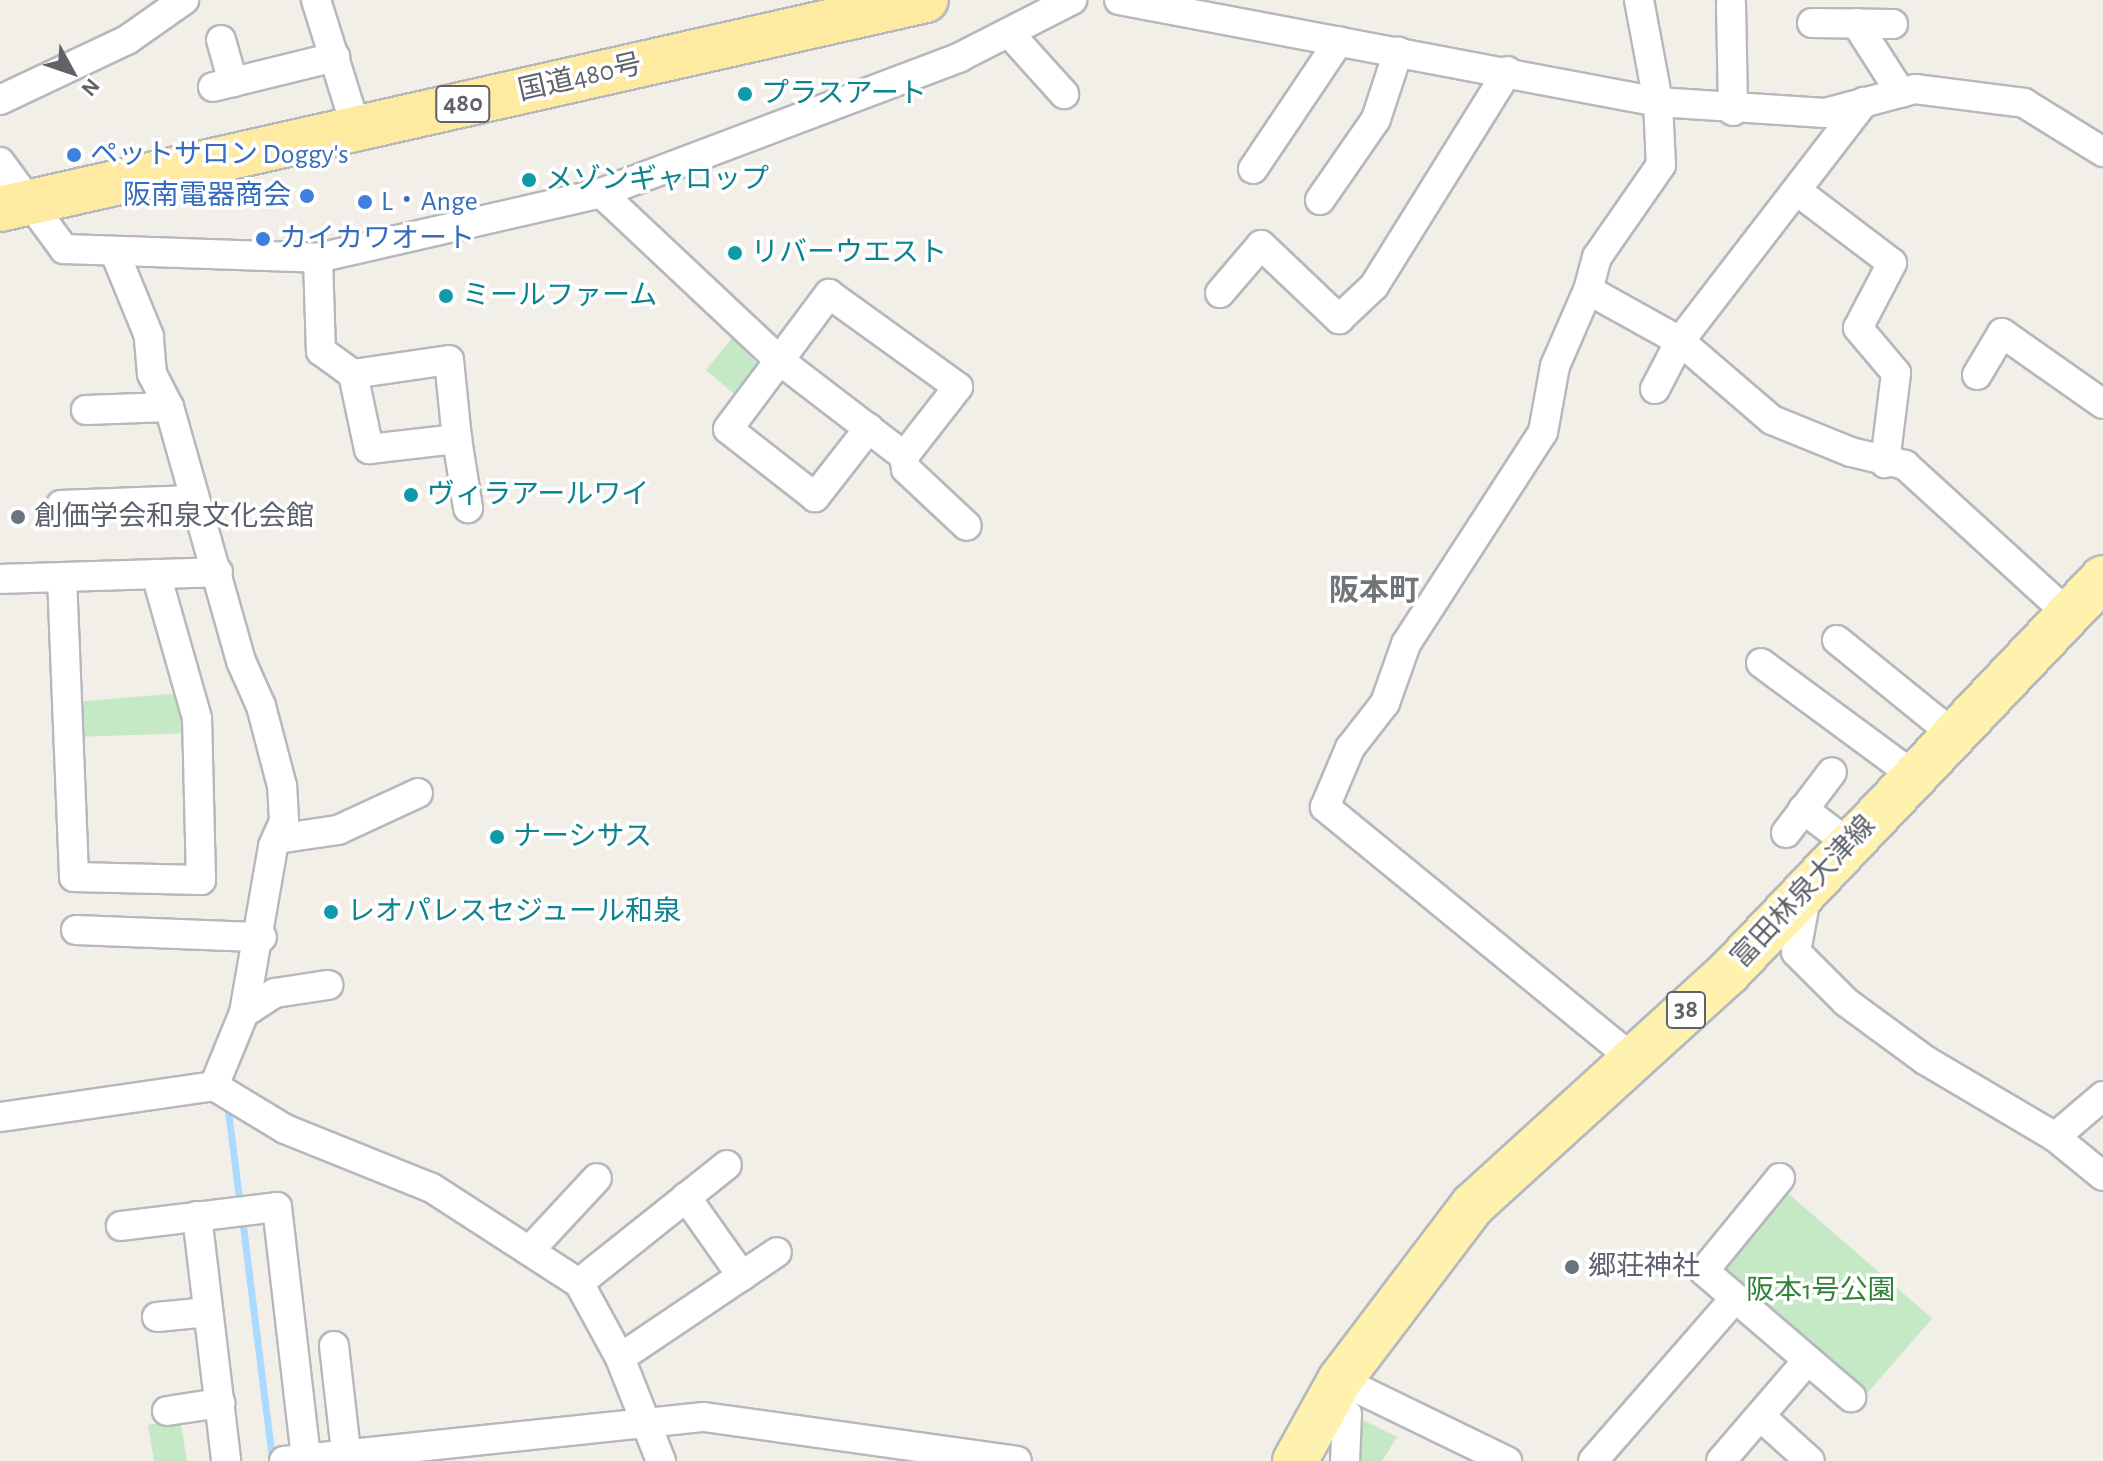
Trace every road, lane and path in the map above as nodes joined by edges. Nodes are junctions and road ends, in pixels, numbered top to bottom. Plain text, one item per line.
1 (184, 0) edge
2 (316, 0) edge
3 (926, 0) edge
4 (1072, 0) edge
5 (1119, 0) edge
6 (1639, 0) edge
7 (1731, 4) dead end
8 (1812, 23) dead end
9 (1856, 23) junction
10 (1893, 24) dead end
11 (1010, 34) junction
12 (221, 40) dead end
13 (1339, 41) junction
14 (1398, 52) junction
15 (335, 57) junction
16 (1508, 71) junction
17 (1901, 93) junction
18 (1064, 94) dead end
19 (0, 100) edge
20 (1658, 102) junction
21 (1864, 102) junction
22 (1733, 111) junction
23 (356, 128) junction
24 (2103, 152) edge
25 (0, 162) edge
26 (1253, 169) dead end
27 (1797, 191) junction
28 (601, 193) junction
29 (1320, 200) dead end
30 (13, 206) edge
31 (115, 253) junction
32 (318, 258) junction
33 (1588, 290) junction
34 (1220, 293) dead end
35 (1680, 341) junction
36 (779, 360) junction
37 (353, 374) junction
38 (1977, 375) dead end
39 (1655, 389) dead end
40 (2103, 404) edge
41 (169, 407) junction
42 (86, 410) dead end
43 (869, 428) junction
44 (457, 439) junction
45 (904, 456) junction
46 (1885, 463) junction
47 (192, 500) junction
48 (61, 505) dead end
49 (468, 508) dead end
50 (967, 526) dead end
51 (218, 572) junction
52 (156, 574) junction
53 (62, 577) junction
54 (0, 579) edge
55 (2092, 594) edge
56 (1837, 640) dead end
57 (1761, 663) dead end
58 (1954, 735) junction
59 (1832, 772) dead end
60 (1914, 776) junction
61 (418, 793) dead end
62 (1803, 809) junction
63 (1786, 833) dead end
64 (277, 839) junction
65 (1849, 844) junction
66 (1808, 887) junction
67 (76, 930) dead end
68 (262, 937) junction
69 (328, 985) dead end
70 (244, 1013) junction
71 (1632, 1058) junction
72 (214, 1086) junction
73 (2103, 1096) edge
74 (0, 1117) edge
75 (2055, 1137) junction
76 (727, 1165) dead end
77 (2103, 1176) edge
78 (597, 1178) dead end
79 (1780, 1178) dead end
80 (686, 1197) junction
81 (197, 1216) junction
82 (121, 1226) dead end
83 (530, 1250) junction
84 (777, 1252) dead end
85 (742, 1276) junction
86 (579, 1283) junction
87 (1735, 1298) junction
88 (208, 1312) junction
89 (157, 1317) dead end
90 (334, 1346) dead end
91 (620, 1358) junction
92 (1808, 1360) junction
93 (1334, 1391) junction
94 (1851, 1397) dead end
95 (220, 1403) junction
96 (167, 1411) dead end
97 (1760, 1416) junction
98 (646, 1424) junction
99 (346, 1452) junction
100 (384, 1455) edge
101 (295, 1459) edge
102 (226, 1461) edge
103 (661, 1461) edge
104 (1017, 1461) edge
105 (1295, 1461) edge
106 (1345, 1461) edge
107 (1507, 1461) edge
108 (1593, 1461) edge
109 (1721, 1461) edge
110 (1810, 1461) edge

1 - 19 street
2 - 15 street
3 - 23 highway, 国道480号 / 480
4 - 11 street
5 - 13 street
6 - 20 street
7 - 22 street
8 - 9 street
9 - 10 street
9 - 17 street
11 - 18 street
11 - 28 street
12 - 15 street
13 - 14 street
13 - 26 street
14 - 16 street
14 - 29 street
15 - 23 street
16 - 20 street
16 - 34 street
17 - 21 street
17 - 24 street
20 - 22 street
20 - 33 street
21 - 22 street
21 - 27 street
23 - 30 highway, 国道480号 / 480
25 - 30 street
27 - 35 street
27 - 46 street
28 - 32 street
28 - 36 street
30 - 31 street
31 - 32 street
31 - 41 street
32 - 37 street
33 - 35 street
33 - 71 street
35 - 39 street
35 - 46 street
36 - 43 street
36 - 43 street
36 - 45 street
37 - 44 street
37 - 44 street
38 - 40 street
41 - 42 street
41 - 47 street
43 - 45 street
44 - 49 street
45 - 50 street
46 - 55 street
47 - 48 street
47 - 51 street
51 - 52 street
51 - 64 street
52 - 53 street
52 - 53 street
53 - 54 street
55 - 58 main road, 富田林泉大津線 / 38
56 - 58 street
57 - 60 street
58 - 60 main road, 富田林泉大津線 / 38
59 - 62 street
60 - 65 main road, 富田林泉大津線 / 38
61 - 64 street
62 - 63 street
62 - 65 street
64 - 68 street
65 - 66 main road, 富田林泉大津線 / 38
66 - 71 main road, 富田林泉大津線 / 38
66 - 75 street
67 - 68 street
68 - 70 street
69 - 70 street
70 - 72 street
71 - 93 main road, 富田林泉大津線 / 38
72 - 74 street
72 - 83 street
73 - 75 street
75 - 77 street
76 - 80 street
78 - 83 street
79 - 87 street
80 - 85 street
80 - 86 street
81 - 82 street
81 - 88 street
81 - 101 street
83 - 86 street
84 - 85 street
85 - 91 street
86 - 91 street
87 - 92 street
87 - 108 street
88 - 89 street
88 - 95 street
90 - 99 street
91 - 98 street
92 - 94 street
92 - 97 street
93 - 105 main road, 富田林泉大津線 / 38
93 - 106 street
93 - 107 street
95 - 96 street
95 - 102 street
97 - 109 street
97 - 110 street
98 - 100 street
98 - 103 street
98 - 104 street
99 - 100 street
99 - 101 street

